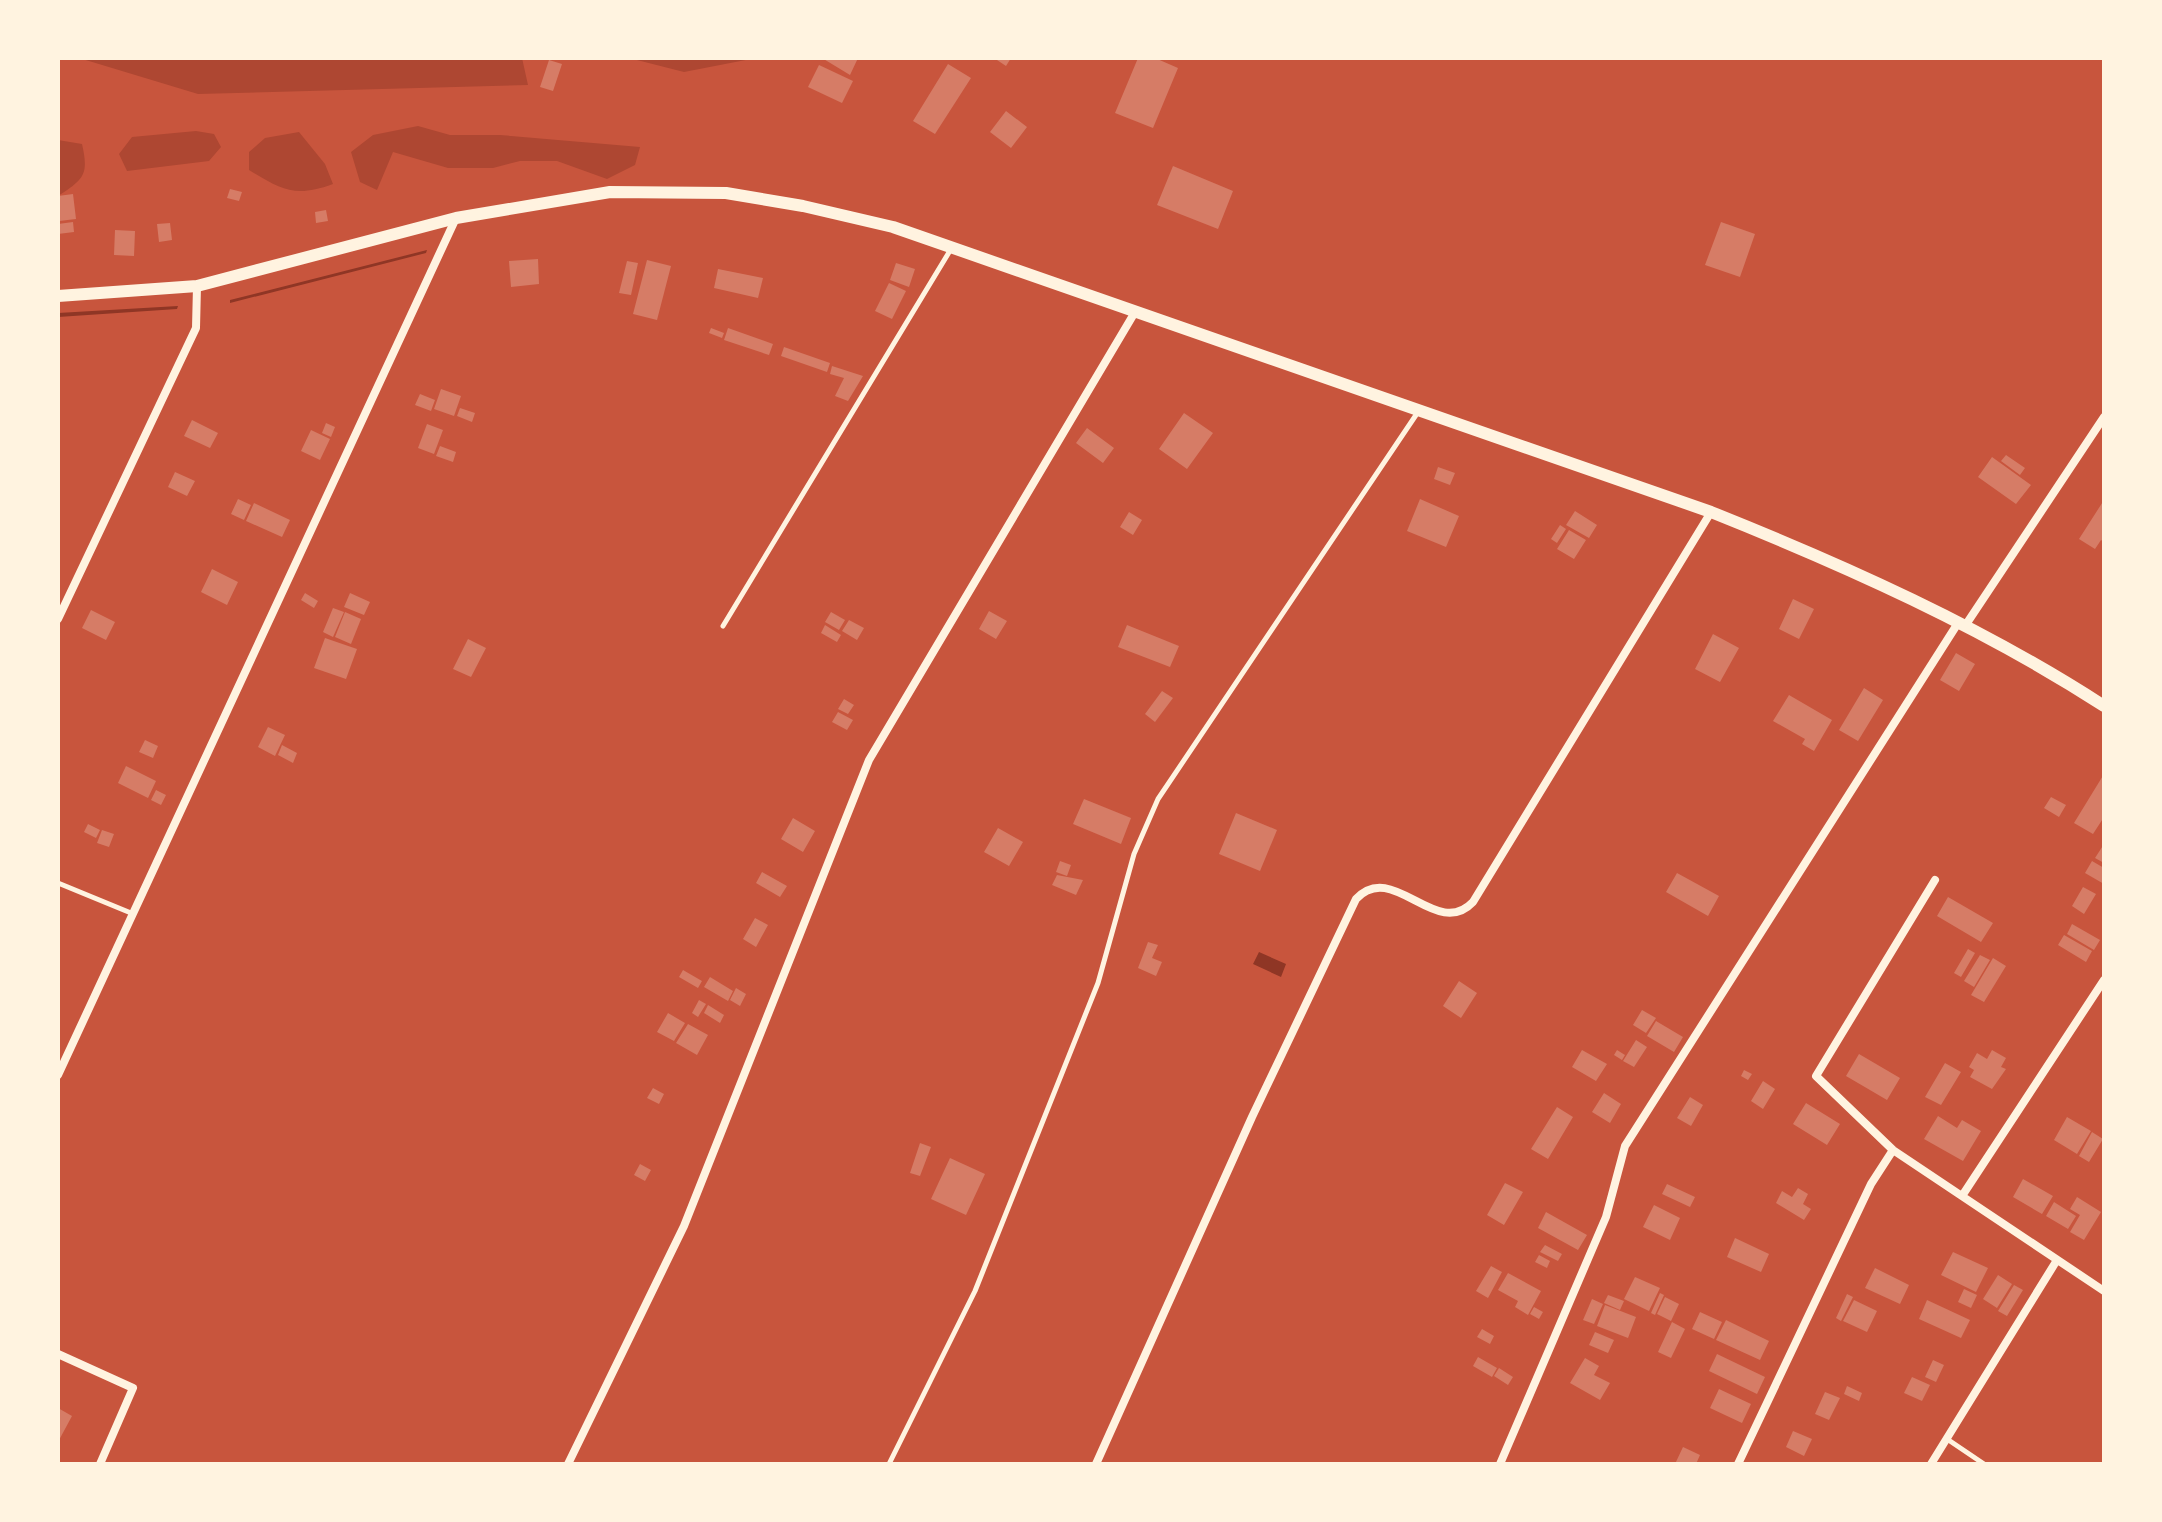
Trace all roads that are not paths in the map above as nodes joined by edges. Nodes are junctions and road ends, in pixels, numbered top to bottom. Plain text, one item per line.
1 (456, 218) junction
2 (952, 248) junction
3 (197, 286) junction
4 (58, 296) edge
5 (1135, 312) junction
6 (1419, 411) junction
7 (2104, 417) edge
8 (1711, 512) junction
9 (58, 619) edge
10 (1961, 625) junction
11 (723, 626) dead end
12 (2104, 706) edge
13 (1935, 880) dead end
14 (58, 883) edge
15 (131, 913) junction
16 (2104, 980) edge
17 (58, 1075) edge
18 (1893, 1150) junction
19 (1962, 1196) junction
20 (2057, 1260) junction
21 (2104, 1291) edge
22 (58, 1354) edge
23 (1947, 1439) junction
24 (100, 1464) edge
25 (568, 1464) edge
26 (889, 1464) edge
27 (1096, 1464) edge
28 (1500, 1464) edge
29 (1738, 1464) edge
30 (1931, 1464) edge
31 (1984, 1464) edge

1 - 2 street
1 - 3 street
1 - 15 street
2 - 5 street
2 - 11 lane
3 - 4 street
3 - 9 street
5 - 6 street
5 - 25 street
6 - 8 street
6 - 26 lane
7 - 10 street
8 - 10 street
8 - 27 street
10 - 12 street
10 - 28 street
13 - 18 street
14 - 15 lane
15 - 17 street
16 - 19 street
18 - 19 street
18 - 29 street
19 - 20 street
20 - 21 street
20 - 23 street
22 - 24 street
23 - 30 street
23 - 31 lane

